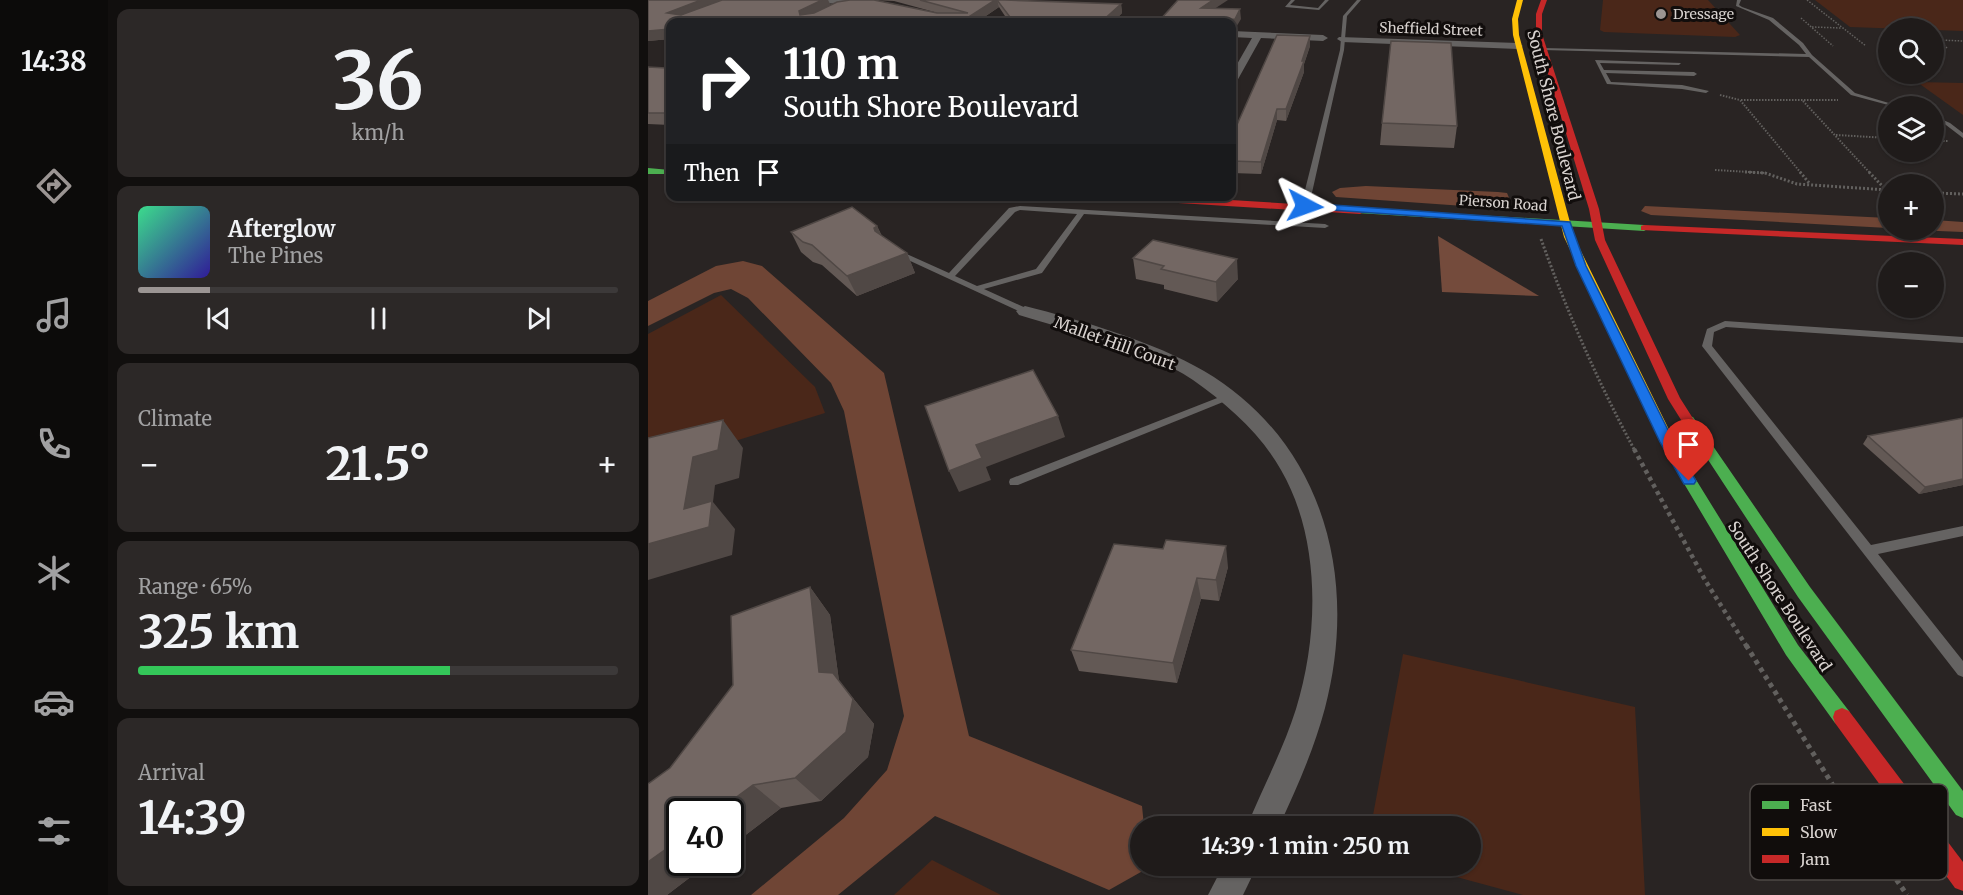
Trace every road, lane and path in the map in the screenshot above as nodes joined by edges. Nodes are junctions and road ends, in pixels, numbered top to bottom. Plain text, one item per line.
1 (796, 0) edge
2 (1293, 0) edge
3 (1327, 0) edge
4 (1359, 0) edge
5 (1520, 0) edge
6 (1544, 0) edge
7 (1739, 0) edge
8 (1807, 0) edge
9 (850, 2) junction
10 (877, 3) edge
11 (829, 12) edge
12 (1801, 18) dead end
13 (1811, 27) junction
14 (1842, 28) junction
15 (1236, 34) edge
16 (1258, 35) junction
17 (1323, 38) dead end
18 (1342, 39) junction
19 (1517, 40) junction
20 (1963, 41) edge
21 (1833, 45) dead end
22 (1866, 46) dead end
23 (1543, 48) junction
24 (1947, 48) dead end
25 (1721, 53) junction
26 (1810, 56) junction
27 (1679, 64) dead end
28 (1602, 71) junction
29 (1236, 74) edge
30 (1694, 74) dead end
31 (1706, 91) joint
32 (1740, 100) junction
33 (1803, 100) junction
34 (1872, 100) junction
35 (1878, 102) edge
36 (1944, 122) edge
37 (1835, 135) junction
38 (1963, 136) edge
39 (1878, 137) edge
40 (1714, 170) dead end
41 (648, 171) edge
42 (666, 172) edge
43 (1878, 180) edge
44 (1810, 184) junction
45 (1878, 189) edge
46 (1944, 193) edge
47 (1963, 194) edge
48 (1217, 201) edge
49 (1305, 206) junction
50 (1083, 211) junction
51 (1566, 224) junction
52 (1597, 225) junction
53 (1325, 226) dead end
54 (1963, 242) edge
55 (888, 249) edge
56 (950, 277) junction
57 (976, 289) junction
58 (1025, 311) joint
59 (1963, 340) edge
60 (1230, 396) junction
61 (1014, 482) dead end
62 (1963, 531) edge
63 (1867, 551) junction
64 (1963, 671) edge
65 (1892, 784) edge
66 (1945, 784) edge
67 (1948, 788) edge
68 (1963, 808) edge
69 (1268, 816) edge
70 (1948, 860) edge
71 (1235, 876) edge
72 (1963, 880) edge
73 (1225, 895) edge

1 - 9 street
2 - 3 lane
4 - 18 lane
5 - 19 street, South Shore Boulevard
6 - 23 street, South Shore Boulevard
7 - 26 lane
8 - 14 path
9 - 10 street
9 - 11 street
12 - 13 path
13 - 14 path
13 - 21 path
14 - 22 path
15 - 16 street
16 - 17 street
16 - 29 street
18 - 19 street, Sheffield Street
18 - 49 lane
19 - 23 street
19 - 51 street, South Shore Boulevard
20 - 24 path
23 - 25 lane
23 - 25 lane
23 - 52 street, South Shore Boulevard
25 - 26 lane
26 - 34 lane
27 - 28 lane
28 - 30 lane
28 - 31 lane
31 - 32 path
32 - 33 path
32 - 44 path
33 - 34 path
33 - 37 path
34 - 35 lane
36 - 38 lane
37 - 39 path
37 - 43 path
40 - 44 path
41 - 42 street
44 - 45 path
46 - 47 path
48 - 49 street, Pierson Road
49 - 51 street, Pierson Road
50 - 53 lane
50 - 56 lane
50 - 57 lane
51 - 52 street, Pierson Road
51 - 65 street, South Shore Boulevard
52 - 54 street, Pierson Road
52 - 66 street, South Shore Boulevard
55 - 56 lane
56 - 57 lane
57 - 58 lane
58 - 60 street, Mallet Hill Court
59 - 63 lane
60 - 61 lane
60 - 69 street, Mallet Hill Court
62 - 63 lane
63 - 64 lane
67 - 68 street, South Shore Boulevard
70 - 72 street, South Shore Boulevard
71 - 73 street

